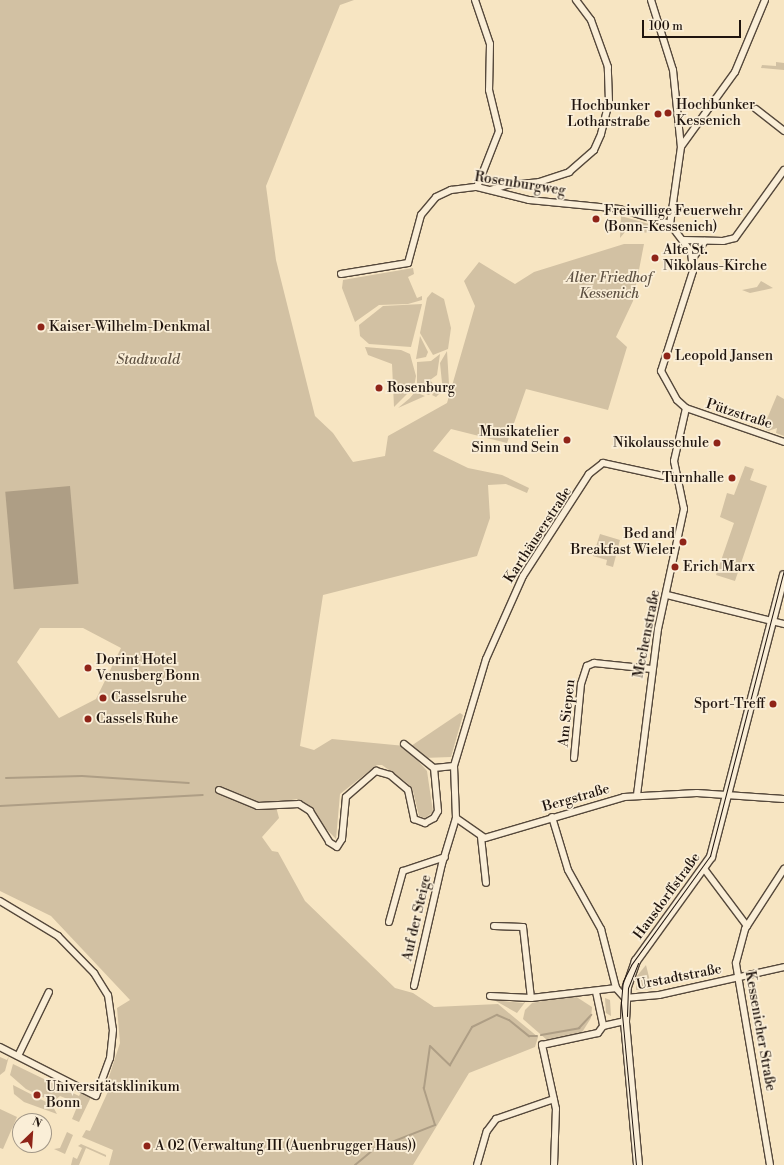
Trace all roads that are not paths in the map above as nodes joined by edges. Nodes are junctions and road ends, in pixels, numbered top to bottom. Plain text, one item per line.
1 (475, 0) edge
2 (576, 0) edge
3 (651, 0) edge
4 (765, 0) edge
5 (756, 109) dead end
6 (784, 131) edge
7 (681, 147) junction
8 (784, 170) edge
9 (477, 187) junction
10 (490, 190) junction
11 (671, 225) junction
12 (683, 240) junction
13 (705, 242) junction
14 (692, 258) junction
15 (341, 274) dead end
16 (686, 408) junction
17 (784, 442) edge
18 (678, 479) junction
19 (784, 575) edge
20 (667, 595) junction
21 (772, 621) junction
22 (784, 624) edge
23 (652, 669) junction
24 (404, 744) dead end
25 (574, 758) dead end
26 (454, 766) junction
27 (434, 768) junction
28 (219, 790) dead end
29 (637, 795) junction
30 (728, 795) junction
31 (784, 799) edge
32 (552, 817) junction
33 (456, 818) junction
34 (481, 837) junction
35 (445, 856) junction
36 (784, 869) edge
37 (705, 870) junction
38 (486, 883) dead end
39 (0, 901) edge
40 (389, 922) dead end
41 (494, 926) dead end
42 (747, 926) junction
43 (784, 967) edge
44 (737, 978) junction
45 (414, 986) dead end
46 (616, 988) junction
47 (49, 992) dead end
48 (596, 992) junction
49 (490, 996) dead end
50 (624, 998) junction
51 (531, 999) junction
52 (625, 1021) junction
53 (603, 1026) junction
54 (0, 1047) edge
55 (18, 1056) junction
56 (554, 1099) junction
57 (477, 1165) edge
58 (554, 1165) edge
59 (638, 1165) edge
60 (770, 1165) edge

1 - 9 street
2 - 10 street
3 - 7 street
4 - 7 street
5 - 6 street
7 - 11 street
8 - 13 street
9 - 10 street, Rosenburgweg
9 - 15 street, Rosenburgweg
10 - 11 street, Rosenburgweg
11 - 12 street
12 - 13 street
12 - 14 street
13 - 14 street
14 - 16 street
16 - 17 street, Pützstraße
16 - 18 street, Mechenstraße
18 - 20 street, Mechenstraße
18 - 26 street, Karthäuserstraße
19 - 21 main road, Hausdorffstraße
20 - 21 street
20 - 23 street, Mechenstraße
21 - 22 street
21 - 30 main road, Hausdorffstraße
23 - 25 street, Am Siepen
23 - 29 street, Mechenstraße
24 - 27 street
26 - 27 street
26 - 33 street
27 - 28 street
29 - 30 street, Bergstraße
29 - 32 street, Bergstraße
30 - 31 street, Bergstraße
30 - 37 main road, Hausdorffstraße
32 - 34 street, Bergstraße
32 - 46 street
33 - 34 street
33 - 35 street, Auf der Steige
34 - 38 street
35 - 40 street, Auf der Steige
35 - 45 street, Auf der Steige
36 - 42 street, Kessenicher Straße
37 - 42 street
37 - 50 main road, Hausdorffstraße
39 - 55 street
41 - 51 street
42 - 44 street, Kessenicher Straße
43 - 44 street, Urstadtstraße
44 - 50 street, Urstadtstraße
44 - 60 street, Kessenicher Straße
46 - 48 street
46 - 50 street
47 - 55 street
48 - 51 street
48 - 53 street
49 - 51 street
50 - 52 main road, Hausdorffstraße
52 - 53 street
52 - 59 main road, Hausdorffstraße
53 - 56 street
54 - 55 street
56 - 57 street
56 - 58 street

